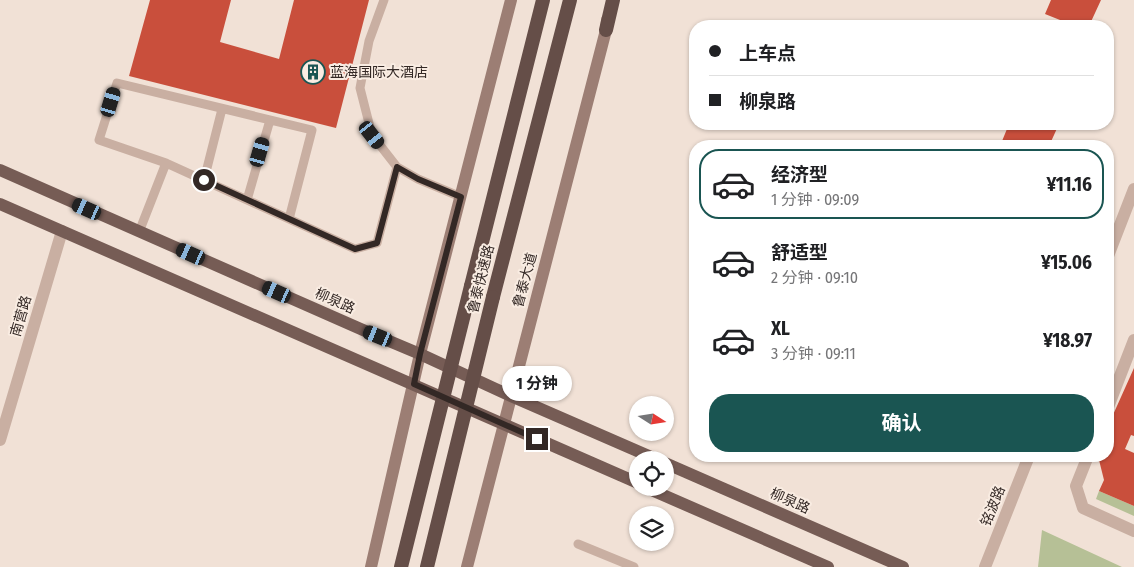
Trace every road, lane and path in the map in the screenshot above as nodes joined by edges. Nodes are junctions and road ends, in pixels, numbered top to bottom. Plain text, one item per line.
1 (384, 0) edge
2 (511, 0) edge
3 (543, 0) edge
4 (570, 0) edge
5 (609, 0) edge
6 (613, 0) edge
7 (617, 0) edge
8 (606, 30) junction
9 (222, 109) junction
10 (270, 120) junction
11 (166, 163) junction
12 (397, 167) junction
13 (0, 170) edge
14 (204, 180) junction
15 (1134, 189) edge
16 (461, 197) junction
17 (247, 200) junction
18 (0, 204) edge
19 (289, 219) junction
20 (62, 231) junction
21 (139, 232) junction
22 (1114, 241) edge
23 (1134, 340) edge
24 (420, 354) junction
25 (414, 384) junction
26 (1114, 391) edge
27 (511, 396) junction
28 (503, 424) junction
29 (0, 440) edge
30 (637, 451) edge
31 (1027, 462) edge
32 (1086, 462) edge
33 (674, 467) edge
34 (629, 479) edge
35 (665, 496) edge
36 (1134, 530) edge
37 (578, 544) dead end
38 (371, 567) edge
39 (401, 567) edge
40 (427, 567) edge
41 (467, 567) edge
42 (634, 567) edge
43 (828, 567) edge
44 (903, 567) edge
45 (985, 567) edge

1 - 12 lane
2 - 16 main road
3 - 39 highway, 鲁泰快速路, bridge
4 - 40 highway, 鲁泰快速路, bridge
5 - 8 main road, 鲁泰大道
6 - 8 highway
7 - 8 lane
8 - 27 main road, 鲁泰大道
9 - 10 lane
9 - 11 lane
9 - 14 lane
10 - 17 lane
10 - 19 lane
11 - 14 lane
11 - 21 lane
12 - 16 lane
12 - 19 lane
13 - 21 main road, 柳泉路
14 - 17 lane
15 - 22 street
16 - 24 main road
17 - 19 lane
18 - 20 main road
20 - 25 main road
20 - 29 street, 南营路
21 - 24 main road, 柳泉路
23 - 26 street
24 - 25 main road
24 - 27 main road, 柳泉路
25 - 28 main road
25 - 38 main road
27 - 28 main road, 鲁泰大道
27 - 30 main road, 柳泉路
28 - 34 main road
28 - 41 main road, 鲁泰大道
31 - 45 street, 铭波路
32 - 36 street
33 - 44 main road, 柳泉路
35 - 43 main road
37 - 42 lane

